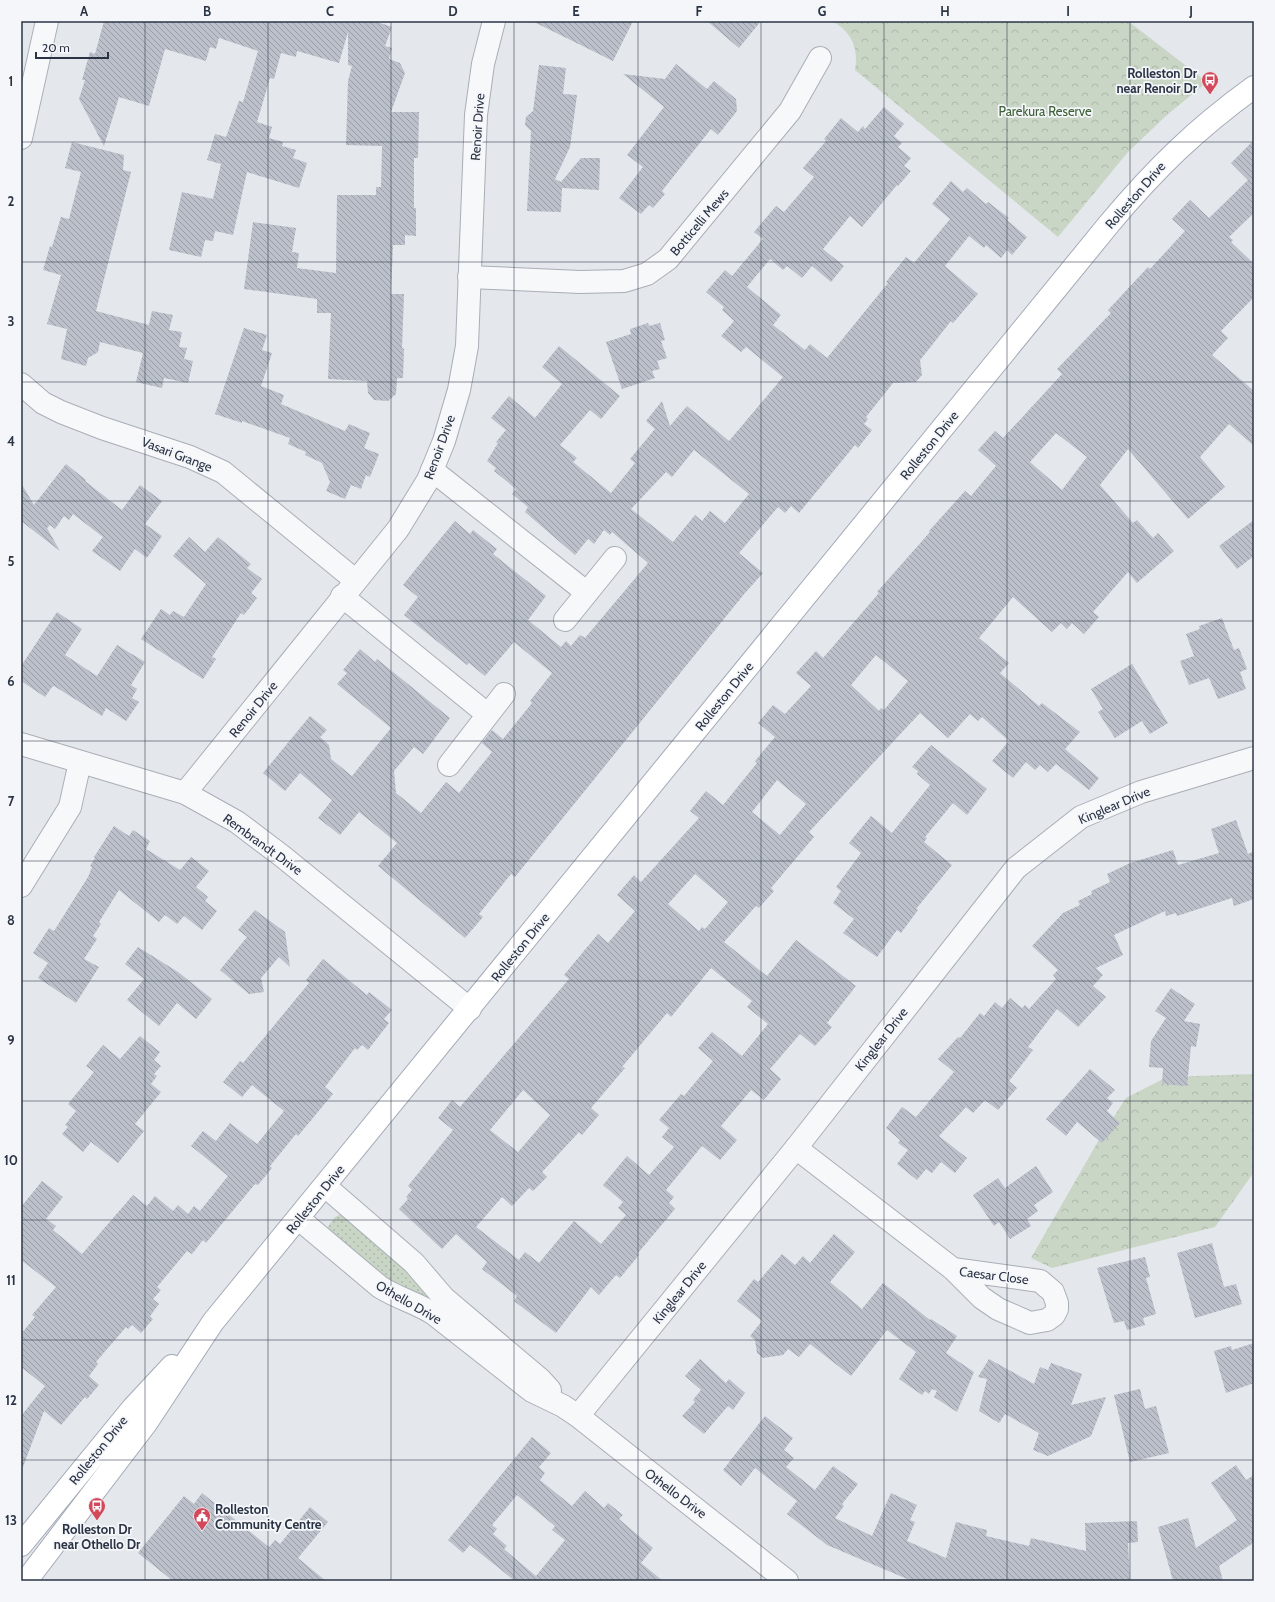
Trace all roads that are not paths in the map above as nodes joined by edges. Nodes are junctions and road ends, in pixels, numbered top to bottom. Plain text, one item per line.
1 (47, 21) edge
2 (494, 21) edge
3 (820, 58) dead end
4 (1254, 87) edge
5 (21, 138) edge
6 (469, 277) junction
7 (21, 384) edge
8 (432, 470) junction
9 (615, 558) dead end
10 (349, 588) junction
11 (586, 592) junction
12 (565, 620) dead end
13 (504, 694) dead end
14 (487, 714) junction
15 (21, 744) edge
16 (1254, 758) edge
17 (80, 762) junction
18 (449, 765) dead end
19 (185, 793) junction
20 (21, 886) edge
21 (470, 1009) junction
22 (796, 1148) junction
23 (325, 1186) junction
24 (298, 1219) junction
25 (953, 1269) dead end
26 (213, 1323) junction
27 (571, 1411) junction
28 (21, 1545) edge
29 (26, 1579) edge
30 (787, 1581) edge

1 - 5 street
2 - 6 street, Renoir Drive
3 - 6 street, Botticelli Mews
4 - 21 main road, Rolleston Drive
6 - 8 street, Renoir Drive
7 - 10 street, Vasari Grange
8 - 10 street, Renoir Drive
8 - 11 street
9 - 11 street
10 - 14 street, Vasari Grange
10 - 19 street, Renoir Drive
11 - 12 street
13 - 14 street
14 - 18 street
15 - 17 street, Rembrandt Drive
16 - 22 street, Kinglear Drive
17 - 19 street, Rembrandt Drive
17 - 20 street
19 - 21 street, Rembrandt Drive
21 - 23 main road, Rolleston Drive
22 - 25 street, Caesar Close
22 - 27 street, Kinglear Drive
23 - 24 main road, Rolleston Drive
23 - 27 street, Othello Drive
24 - 26 main road, Rolleston Drive
24 - 27 street, Othello Drive
26 - 28 main road, Rolleston Drive
26 - 29 main road, Rolleston Drive
27 - 30 street, Othello Drive

